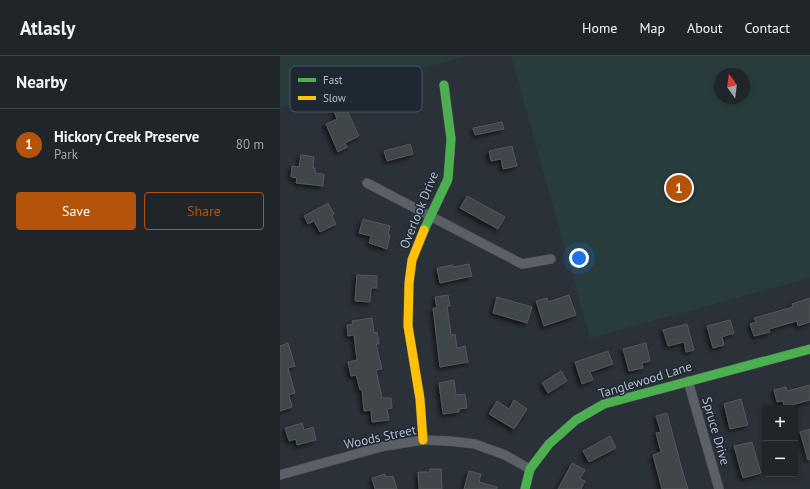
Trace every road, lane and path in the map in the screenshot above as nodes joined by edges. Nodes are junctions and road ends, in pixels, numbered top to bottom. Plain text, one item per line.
1 (444, 85) dead end
2 (367, 183) dead end
3 (430, 216) junction
4 (551, 259) dead end
5 (810, 349) edge
6 (688, 380) junction
7 (423, 440) junction
8 (530, 469) junction
9 (280, 475) edge
10 (525, 489) edge
11 (719, 489) edge

1 - 3 street, Overlook Drive
2 - 3 street
3 - 4 street
3 - 7 street, Overlook Drive
5 - 6 street, Tanglewood Lane
6 - 8 street, Tanglewood Lane
6 - 11 street, Spruce Drive
7 - 8 street, Woods Street
7 - 9 street, Woods Street
8 - 10 street, Tanglewood Lane

